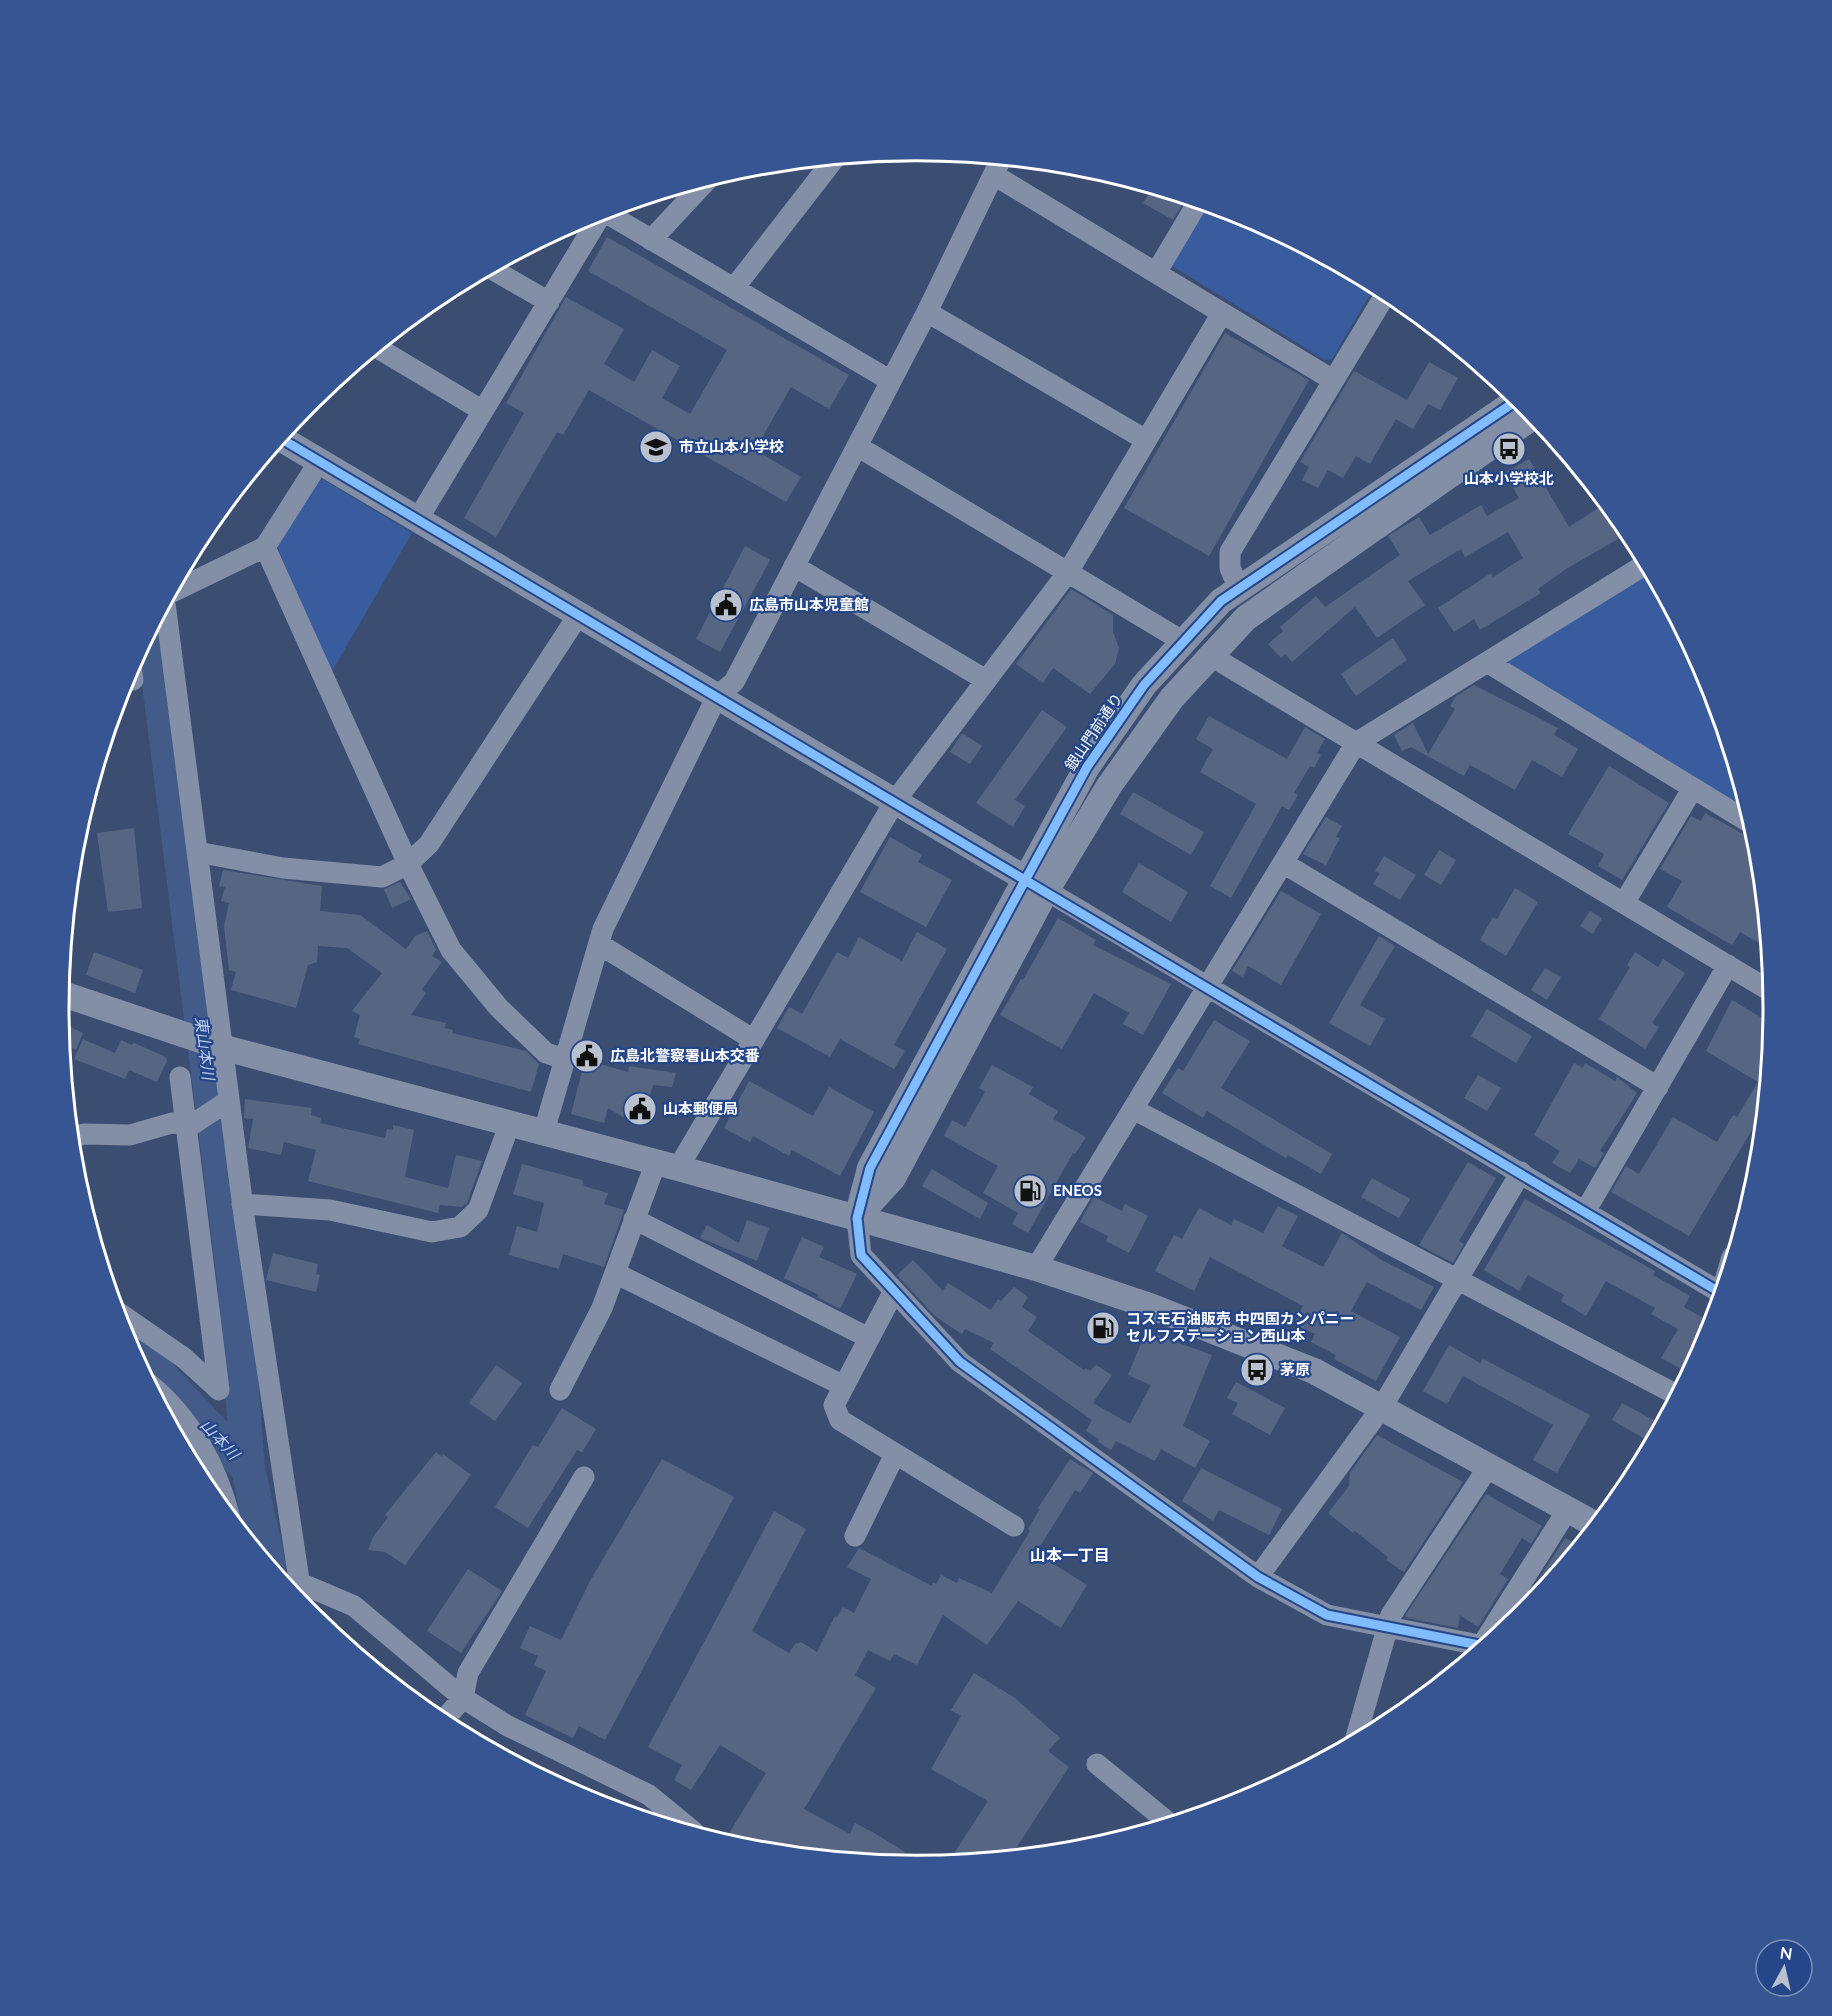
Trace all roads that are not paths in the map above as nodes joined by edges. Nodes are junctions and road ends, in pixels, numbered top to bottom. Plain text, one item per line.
1 (829, 166) edge
2 (998, 167) edge
3 (698, 190) edge
4 (1194, 208) edge
5 (613, 217) edge
6 (595, 224) edge
7 (651, 240) junction
8 (497, 272) edge
9 (1156, 273) junction
10 (734, 288) junction
11 (1382, 301) edge
12 (549, 302) junction
13 (927, 312) junction
14 (1222, 313) junction
15 (382, 351) edge
16 (1333, 380) junction
17 (891, 381) junction
18 (1510, 405) edge
19 (483, 411) junction
20 (1526, 421) edge
21 (1146, 440) junction
22 (287, 442) edge
23 (857, 446) junction
24 (320, 462) junction
25 (418, 519) junction
26 (265, 547) junction
27 (794, 566) junction
28 (1640, 568) edge
29 (1068, 572) junction
30 (180, 588) edge
31 (1239, 589) junction
32 (166, 613) edge
33 (579, 614) junction
34 (1184, 642) junction
35 (1211, 656) junction
36 (1486, 662) junction
37 (986, 680) junction
38 (717, 696) junction
39 (1356, 743) junction
40 (1693, 788) junction
41 (895, 801) junction
42 (1741, 817) edge
43 (197, 852) junction
44 (1283, 863) junction
45 (408, 864) junction
46 (1036, 885) junction
47 (1624, 903) junction
48 (599, 944) junction
49 (1728, 965) junction
50 (1762, 986) edge
51 (1208, 987) junction
52 (69, 996) edge
53 (754, 1040) junction
54 (218, 1046) junction
55 (565, 1059) junction
56 (180, 1077) dead end
57 (1658, 1087) junction
58 (228, 1101) junction
59 (1133, 1109) junction
60 (190, 1123) junction
61 (510, 1123) junction
62 (544, 1131) junction
63 (79, 1136) edge
64 (667, 1165) junction
65 (1521, 1172) junction
66 (242, 1204) junction
67 (1586, 1210) junction
68 (856, 1218) junction
69 (634, 1220) junction
70 (1036, 1268) junction
71 (615, 1273) junction
72 (1459, 1278) junction
73 (1715, 1289) edge
74 (894, 1291) junction
75 (128, 1320) edge
76 (869, 1338) junction
77 (844, 1386) junction
78 (560, 1390) dead end
79 (1671, 1392) edge
80 (164, 1398) edge
81 (1382, 1407) junction
82 (895, 1454) junction
83 (1489, 1466) junction
84 (585, 1477) dead end
85 (222, 1493) edge
86 (1568, 1509) junction
87 (1590, 1521) edge
88 (1014, 1526) dead end
89 (855, 1536) dead end
90 (1258, 1577) junction
91 (293, 1581) edge
92 (297, 1585) edge
93 (1497, 1624) edge
94 (1387, 1627) junction
95 (1475, 1644) edge
96 (463, 1698) junction
97 (448, 1714) edge
98 (1358, 1730) edge
99 (1097, 1764) dead end
100 (1163, 1818) edge
101 (679, 1821) edge

1 - 10 street
2 - 9 street
2 - 13 street
3 - 7 street
4 - 9 street
5 - 7 street
6 - 12 street
7 - 10 street
8 - 12 street
9 - 14 street
10 - 17 street
11 - 16 street
12 - 19 street
13 - 17 street
13 - 21 street
14 - 16 street
14 - 21 street
15 - 19 street
16 - 31 street
17 - 23 street
18 - 31 street, 銀山門前通り
19 - 25 street
20 - 35 street, 銀山門前通り
21 - 29 street
22 - 24 street
23 - 27 street
23 - 29 street
24 - 25 street
24 - 26 street
25 - 33 street
26 - 30 street
26 - 45 street
27 - 37 street
27 - 38 street
28 - 36 street
29 - 34 street
29 - 37 street
31 - 34 street, 銀山門前通り
32 - 43 street
33 - 38 street
33 - 45 street
34 - 46 street, 銀山門前通り
35 - 39 street
35 - 46 street, 銀山門前通り
36 - 39 street
36 - 40 street
37 - 41 street
38 - 41 street
38 - 48 street
39 - 44 street
39 - 47 street
40 - 42 street
40 - 47 street
41 - 46 street
41 - 53 street
43 - 45 street
43 - 54 street
44 - 51 street
44 - 57 street
45 - 55 street
46 - 51 street
46 - 68 street, 銀山門前通り
47 - 49 street
48 - 53 street
48 - 55 street
49 - 50 street
49 - 57 street
51 - 59 street
51 - 65 street
52 - 54 street
53 - 64 street
54 - 58 street
54 - 61 street
55 - 62 street
56 - 60 street
57 - 67 street
58 - 60 street
58 - 66 street
59 - 70 street
59 - 72 street
60 - 63 street
60 - 75 street
61 - 62 street
61 - 66 street
62 - 64 street
64 - 68 street
64 - 69 street
65 - 67 street
65 - 72 street
66 - 91 street
67 - 73 street
68 - 70 street
68 - 74 street
69 - 71 street
69 - 76 street
70 - 81 street
71 - 77 street
71 - 78 street
72 - 79 street
72 - 81 street
74 - 76 street
74 - 90 street
76 - 77 street
77 - 82 street
80 - 85 street
81 - 83 street
81 - 90 street
82 - 88 street
82 - 89 street
83 - 86 street
83 - 94 street
84 - 96 street
86 - 87 street
86 - 93 street
90 - 94 street
92 - 96 street
94 - 95 street
94 - 98 street
96 - 97 street
96 - 101 street
99 - 100 street

